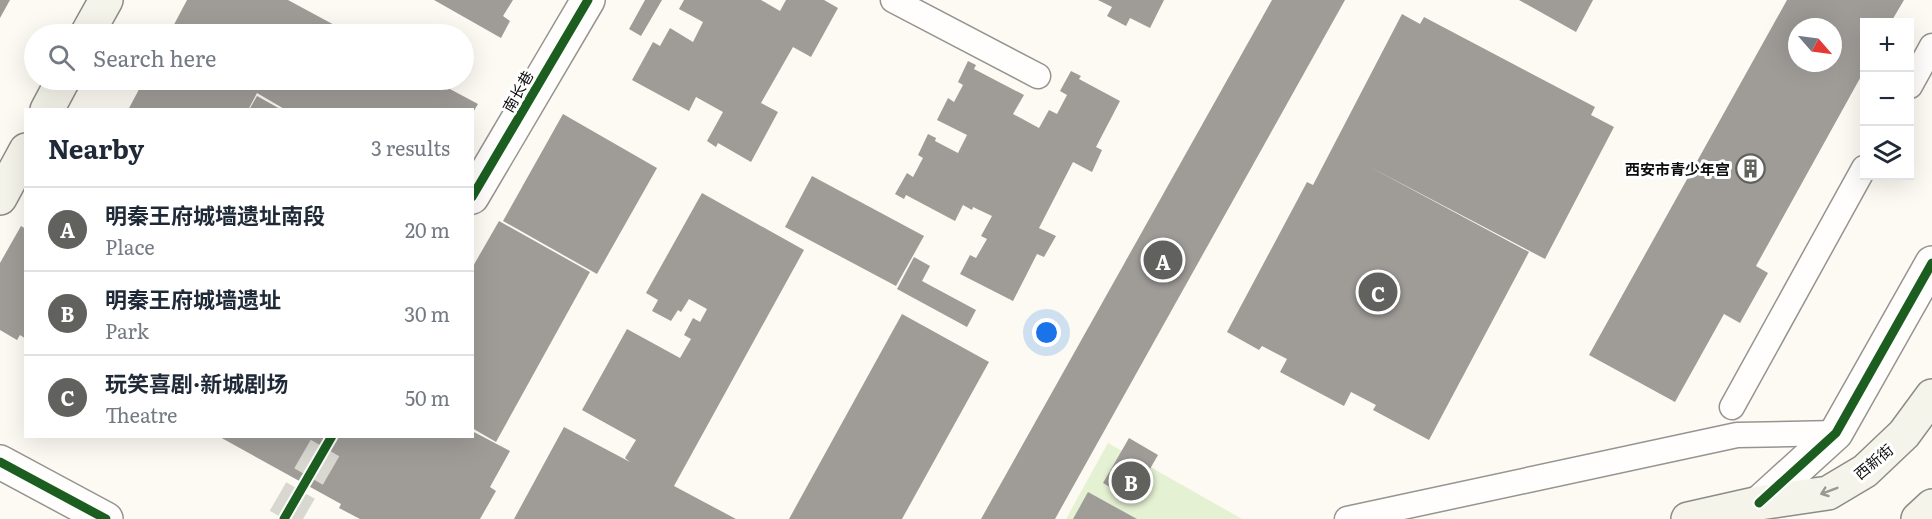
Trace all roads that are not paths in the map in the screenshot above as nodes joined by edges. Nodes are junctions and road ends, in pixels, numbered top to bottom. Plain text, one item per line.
1 (106, 0) edge
2 (588, 0) edge
3 (892, 0) edge
4 (93, 24) edge
5 (1932, 46) edge
6 (1038, 76) dead end
7 (1914, 79) edge
8 (58, 90) edge
9 (48, 108) edge
10 (24, 154) edge
11 (1860, 175) edge
12 (474, 194) edge
13 (0, 198) edge
14 (1932, 263) edge
15 (1932, 396) edge
16 (1732, 407) dead end
17 (1836, 433) junction
18 (0, 462) edge
19 (1932, 506) edge
20 (1770, 511) edge
21 (106, 519) edge
22 (1347, 519) edge
23 (1689, 519) edge
24 (1918, 519) edge

1 - 4 main road
2 - 12 street, 南长巷
3 - 6 lane
5 - 7 lane
8 - 9 main road
10 - 13 main road
11 - 16 lane
14 - 17 street
15 -> 20 main road, 西新街
17 - 20 street
17 - 22 lane
18 - 21 street
19 - 24 main road
20 - 23 main road, 西新街

